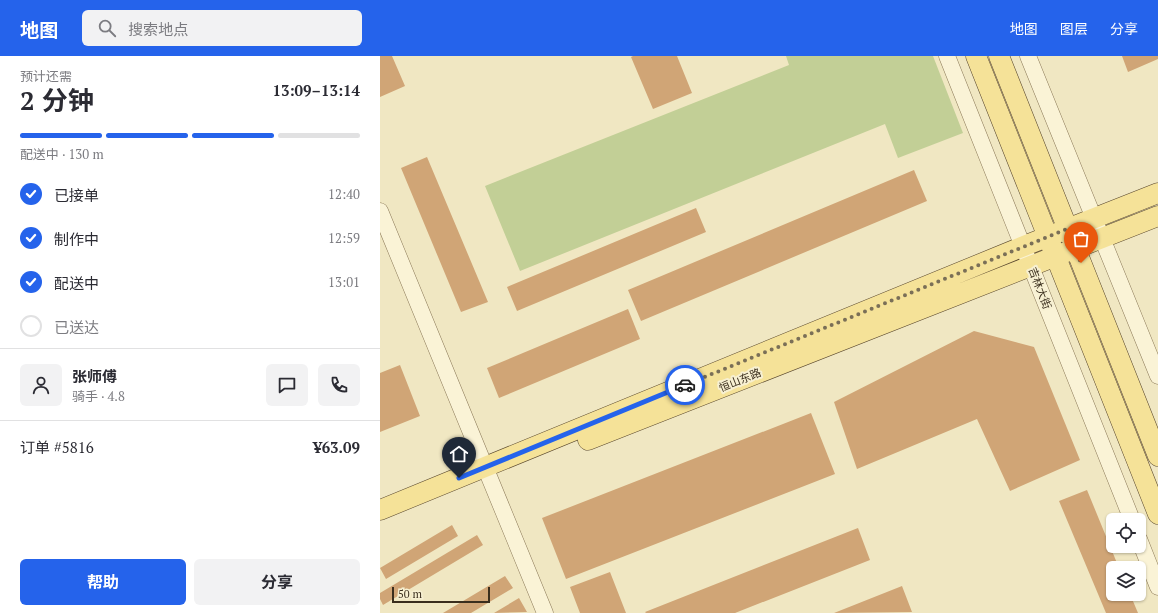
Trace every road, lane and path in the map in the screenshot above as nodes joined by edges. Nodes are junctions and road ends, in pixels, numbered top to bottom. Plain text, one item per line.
1 (948, 56) edge
2 (976, 56) edge
3 (999, 56) edge
4 (1028, 56) edge
5 (1158, 193) edge
6 (380, 211) edge
7 (1158, 216) edge
8 (1094, 219) junction
9 (1067, 229) junction
10 (1047, 237) junction
11 (1102, 239) junction
12 (1024, 246) junction
13 (1075, 249) junction
14 (1055, 256) junction
15 (1031, 265) junction
16 (1158, 376) edge
17 (1158, 456) edge
18 (488, 473) junction
19 (380, 510) edge
20 (1129, 513) edge
21 (1158, 514) edge
22 (380, 522) edge
23 (1145, 553) edge
24 (1158, 587) edge
25 (545, 613) edge

1 - 12 street, 吉林大街
2 - 10 main road
3 - 9 main road
4 - 8 street
5 - 8 main road, 恒山东路
6 - 18 street
7 - 11 main road, 恒山东路
8 - 9 main road, 恒山东路
8 - 11 street
9 - 10 main road, 恒山东路
9 - 13 main road
10 - 12 main road, 恒山东路
10 - 14 main road
11 - 13 main road, 恒山东路
11 - 16 street
12 - 15 street, 吉林大街
12 - 18 main road, 恒山东路
13 - 14 main road, 恒山东路
13 - 17 main road
14 - 15 main road, 恒山东路
14 - 21 main road
15 - 18 main road, 恒山东路
15 - 20 street, 吉林大街
18 - 19 main road, 恒山东路
18 - 22 main road, 恒山东路
18 - 25 street
23 - 24 street

